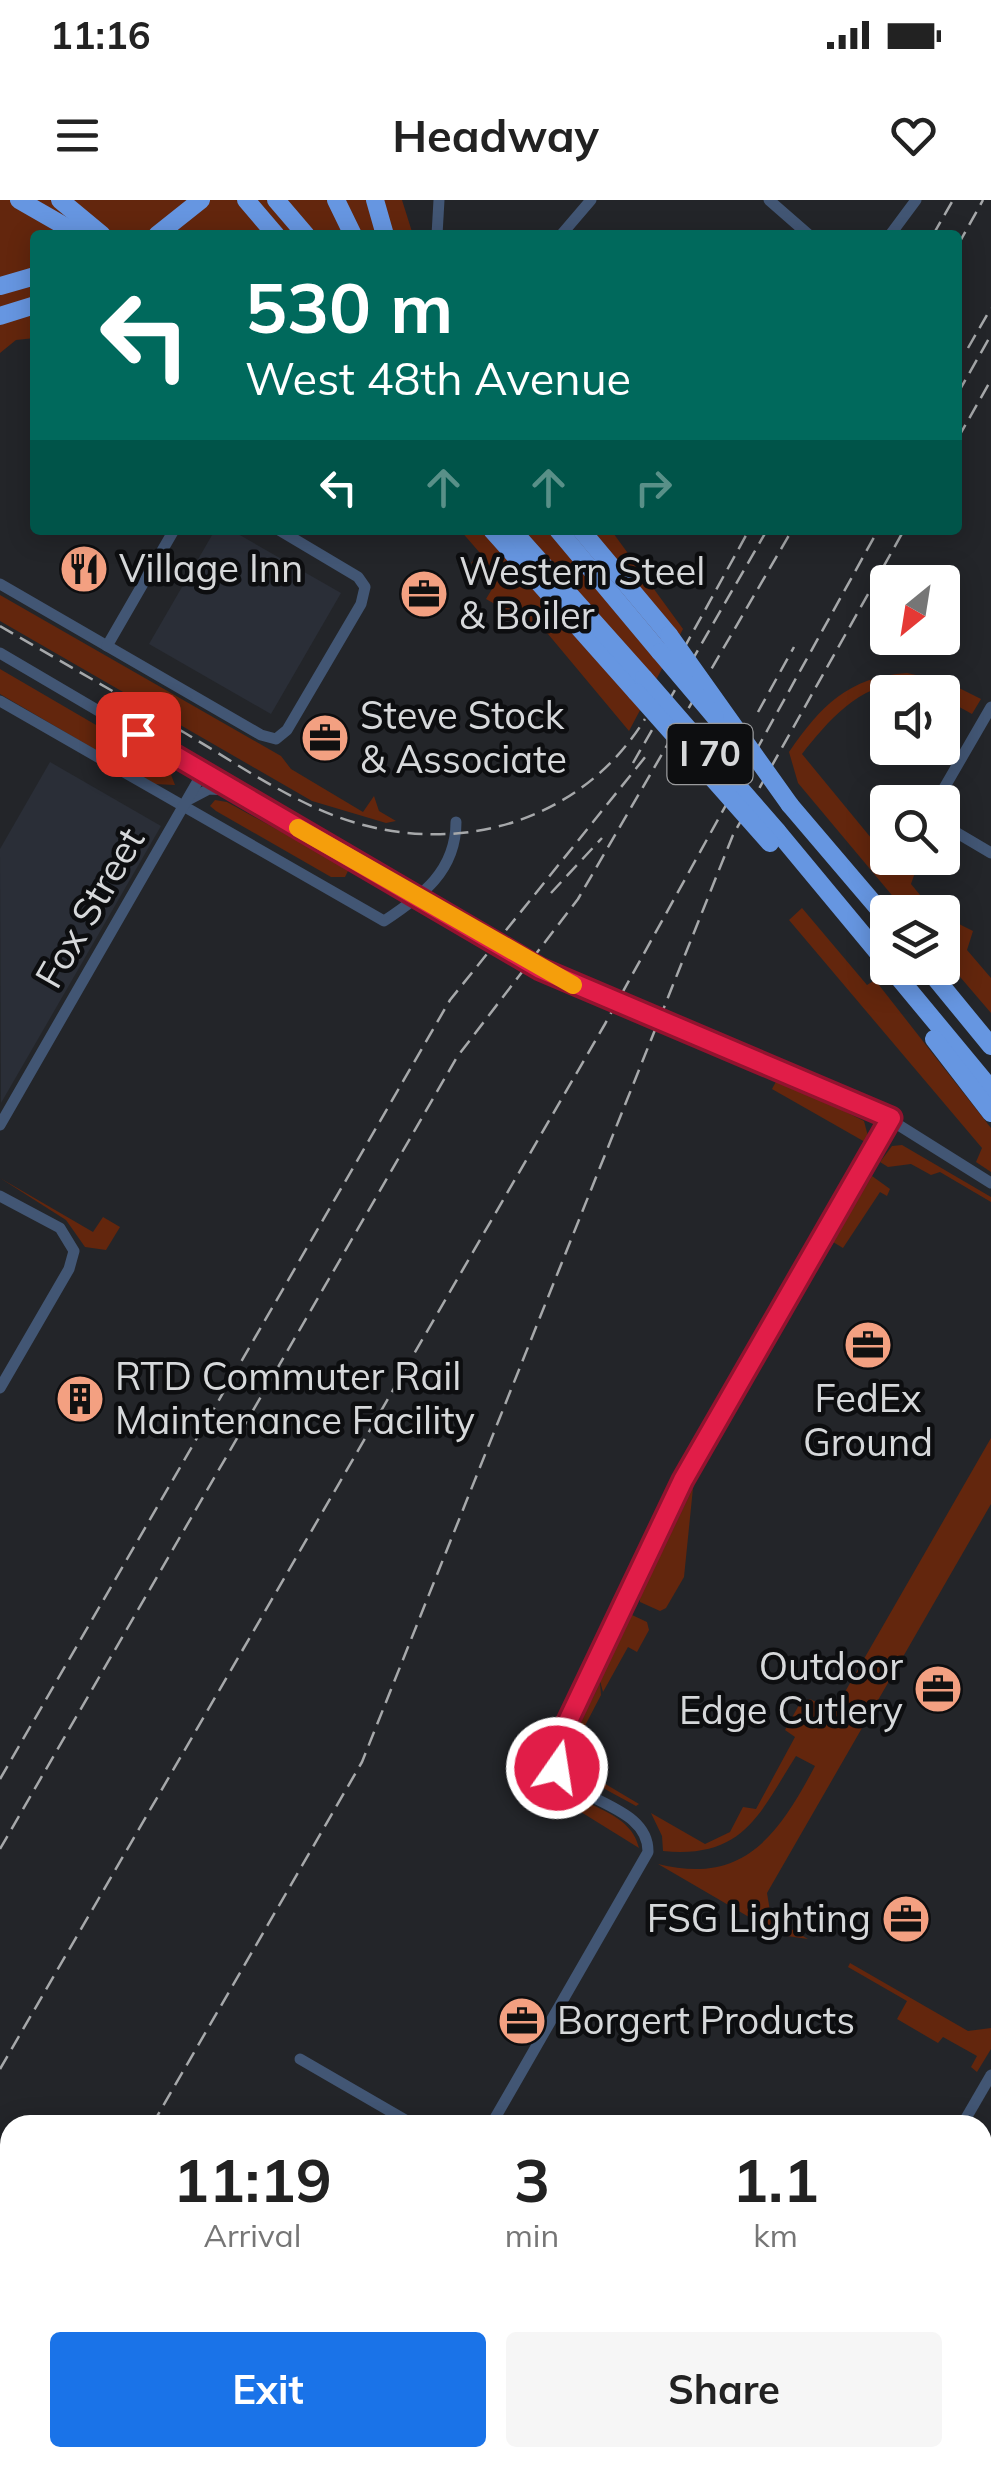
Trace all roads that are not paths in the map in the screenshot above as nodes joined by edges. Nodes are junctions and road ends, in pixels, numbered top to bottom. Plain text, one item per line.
1 (18, 200) edge
2 (60, 200) edge
3 (202, 200) edge
4 (246, 200) edge
5 (276, 200) edge
6 (336, 200) edge
7 (375, 200) edge
8 (439, 200) edge
9 (591, 200) edge
10 (769, 200) edge
11 (916, 200) edge
12 (71, 230) edge
13 (96, 230) edge
14 (164, 230) edge
15 (272, 230) edge
16 (302, 230) edge
17 (351, 230) edge
18 (384, 230) edge
19 (437, 230) edge
20 (565, 230) edge
21 (804, 230) edge
22 (894, 230) edge
23 (30, 277) edge
24 (0, 286) edge
25 (30, 307) edge
26 (0, 316) edge
27 (171, 535) edge
28 (288, 535) edge
29 (497, 535) edge
30 (520, 535) edge
31 (562, 535) edge
32 (585, 535) edge
33 (0, 584) edge
34 (108, 646) junction
35 (0, 652) edge
36 (640, 685) junction
37 (0, 701) edge
38 (991, 707) edge
39 (203, 772) junction
40 (946, 785) edge
41 (237, 792) junction
42 (790, 804) junction
43 (184, 806) junction
44 (456, 822) dead end
45 (960, 834) edge
46 (991, 852) edge
47 (870, 899) edge
48 (941, 985) edge
49 (904, 987) junction
50 (991, 1046) edge
51 (991, 1089) edge
52 (991, 1113) edge
53 (891, 1118) junction
54 (0, 1125) edge
55 (991, 1182) edge
56 (0, 1196) edge
57 (0, 1388) edge
58 (300, 2059) dead end
59 (991, 2075) edge
60 (397, 2115) edge
61 (497, 2115) edge
62 (968, 2115) edge

1 - 12 highway
2 - 13 highway
3 - 14 highway
4 - 15 highway
5 - 16 highway
6 - 17 highway
7 - 18 highway
8 - 19 street
9 - 20 street
10 - 21 street
11 - 22 street
23 - 24 highway
25 - 26 highway
27 - 34 street
28 - 34 street
29 - 36 highway
30 - 36 highway, I 70
31 - 42 highway, I 70, bridge
32 - 42 highway, bridge
33 - 34 street
35 - 39 street
36 - 49 highway, I 70, bridge
37 - 43 street
38 - 40 street
39 - 41 street
39 - 43 street, Fox Street
41 - 43 street
41 - 53 street, bridge
42 - 47 highway, I 70
43 - 44 street
43 - 54 street, Fox Street
45 - 46 street
48 - 50 highway
49 - 51 highway, I 70
49 - 52 highway
53 - 55 street
53 - 61 street
56 - 57 street
58 - 60 street
59 - 62 street

